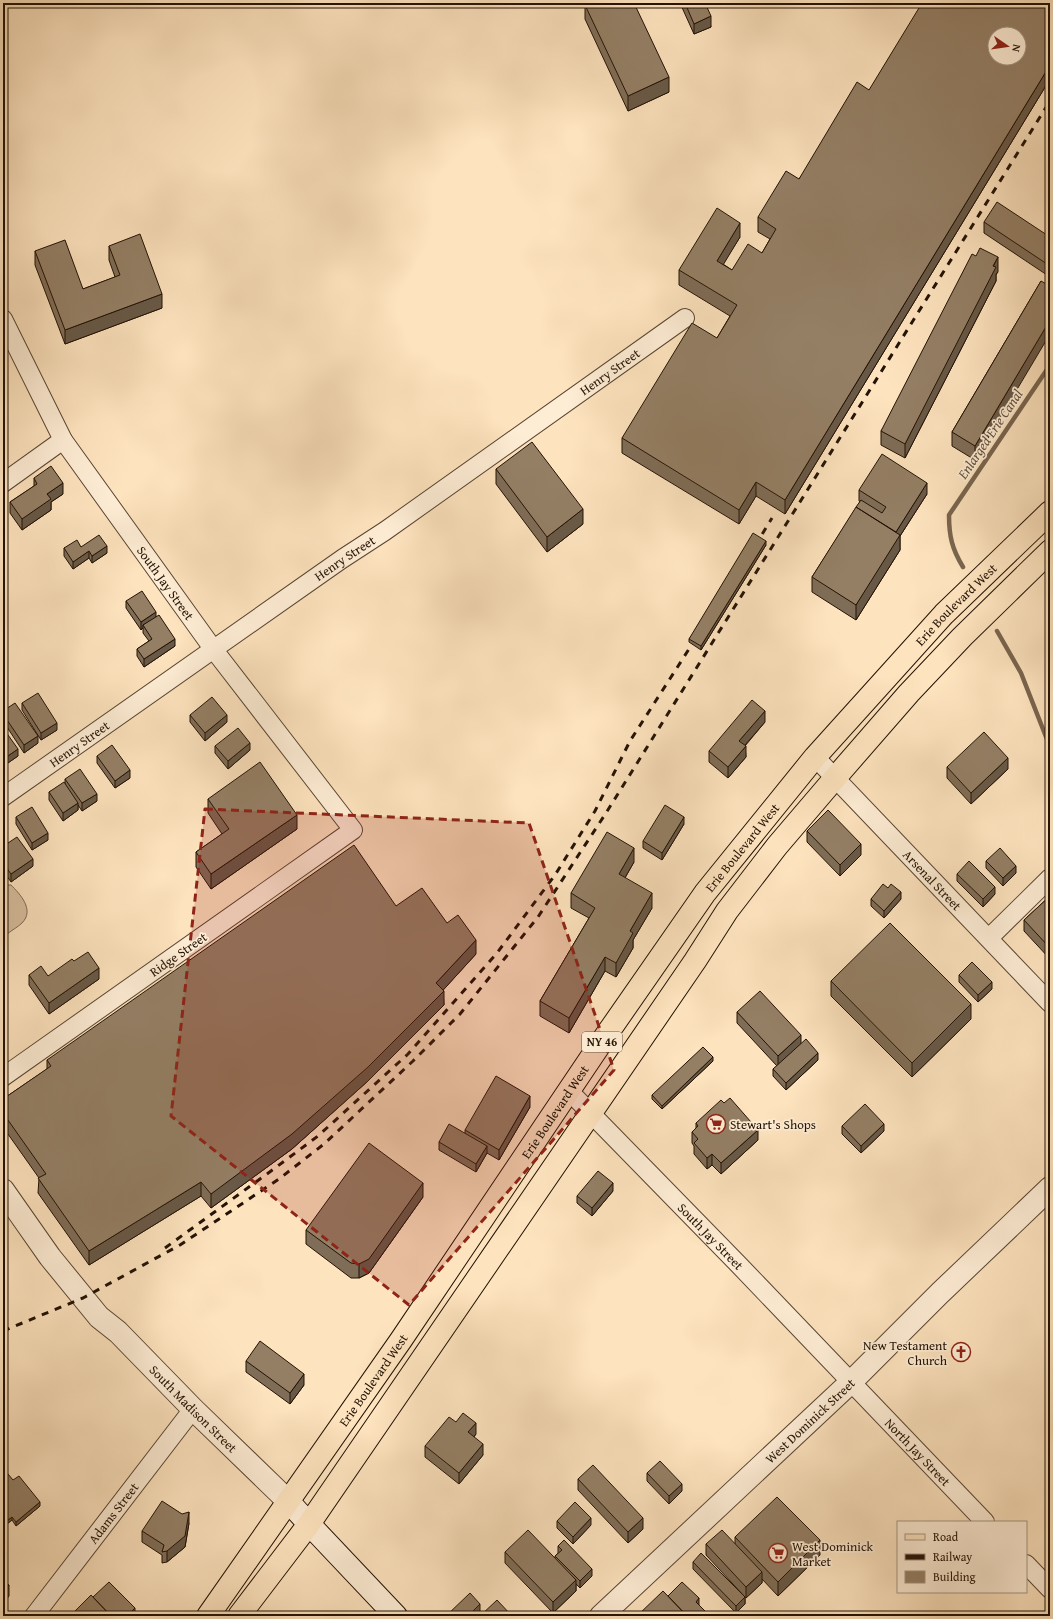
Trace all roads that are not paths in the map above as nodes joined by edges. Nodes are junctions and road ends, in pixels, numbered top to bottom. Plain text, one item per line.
1 (685, 318) dead end
2 (3, 319) edge
3 (63, 440) junction
4 (3, 483) edge
5 (1050, 512) edge
6 (1050, 551) edge
7 (214, 650) junction
8 (815, 757) junction
9 (835, 778) junction
10 (3, 797) edge
11 (353, 830) joint
12 (1050, 878) edge
13 (989, 938) junction
14 (1050, 1003) edge
15 (3, 1077) edge
16 (569, 1092) junction
17 (591, 1112) junction
18 (1050, 1188) edge
19 (3, 1190) edge
20 (851, 1382) junction
21 (193, 1409) junction
22 (288, 1501) junction
23 (984, 1521) edge
24 (309, 1524) junction
25 (1027, 1565) edge
26 (1050, 1589) edge
27 (34, 1616) edge
28 (208, 1616) edge
29 (239, 1616) edge
30 (396, 1616) edge
31 (601, 1616) edge

1 - 7 street, Henry Street
2 - 3 street, South Jay Street
3 - 4 street
3 - 7 street, South Jay Street
5 - 8 main road, Erie Boulevard West / NY 46
6 - 9 main road, Erie Boulevard West / NY 46
7 - 10 street, Henry Street
7 - 11 street, South Jay Street
8 - 9 street, Arsenal Street
8 - 16 main road, Erie Boulevard West / NY 46
9 - 13 street, Arsenal Street
9 - 17 main road, Erie Boulevard West / NY 46
11 - 15 street, Ridge Street
12 - 13 street
13 - 14 street, Arsenal Street
16 - 17 street, South Jay Street
16 - 22 main road, Erie Boulevard West / NY 46
17 - 20 street, South Jay Street
17 - 24 main road, Erie Boulevard West / NY 46
18 - 20 street, West Dominick Street
19 - 21 street, South Madison Street
20 - 23 street, North Jay Street
20 - 31 street, West Dominick Street
21 - 22 street, South Madison Street
21 - 27 street, Adams Street
22 - 24 street, South Madison Street
22 - 28 main road, Erie Boulevard West / NY 46
24 - 29 main road, Erie Boulevard West / NY 46
24 - 30 street, South Madison Street
25 - 26 street

